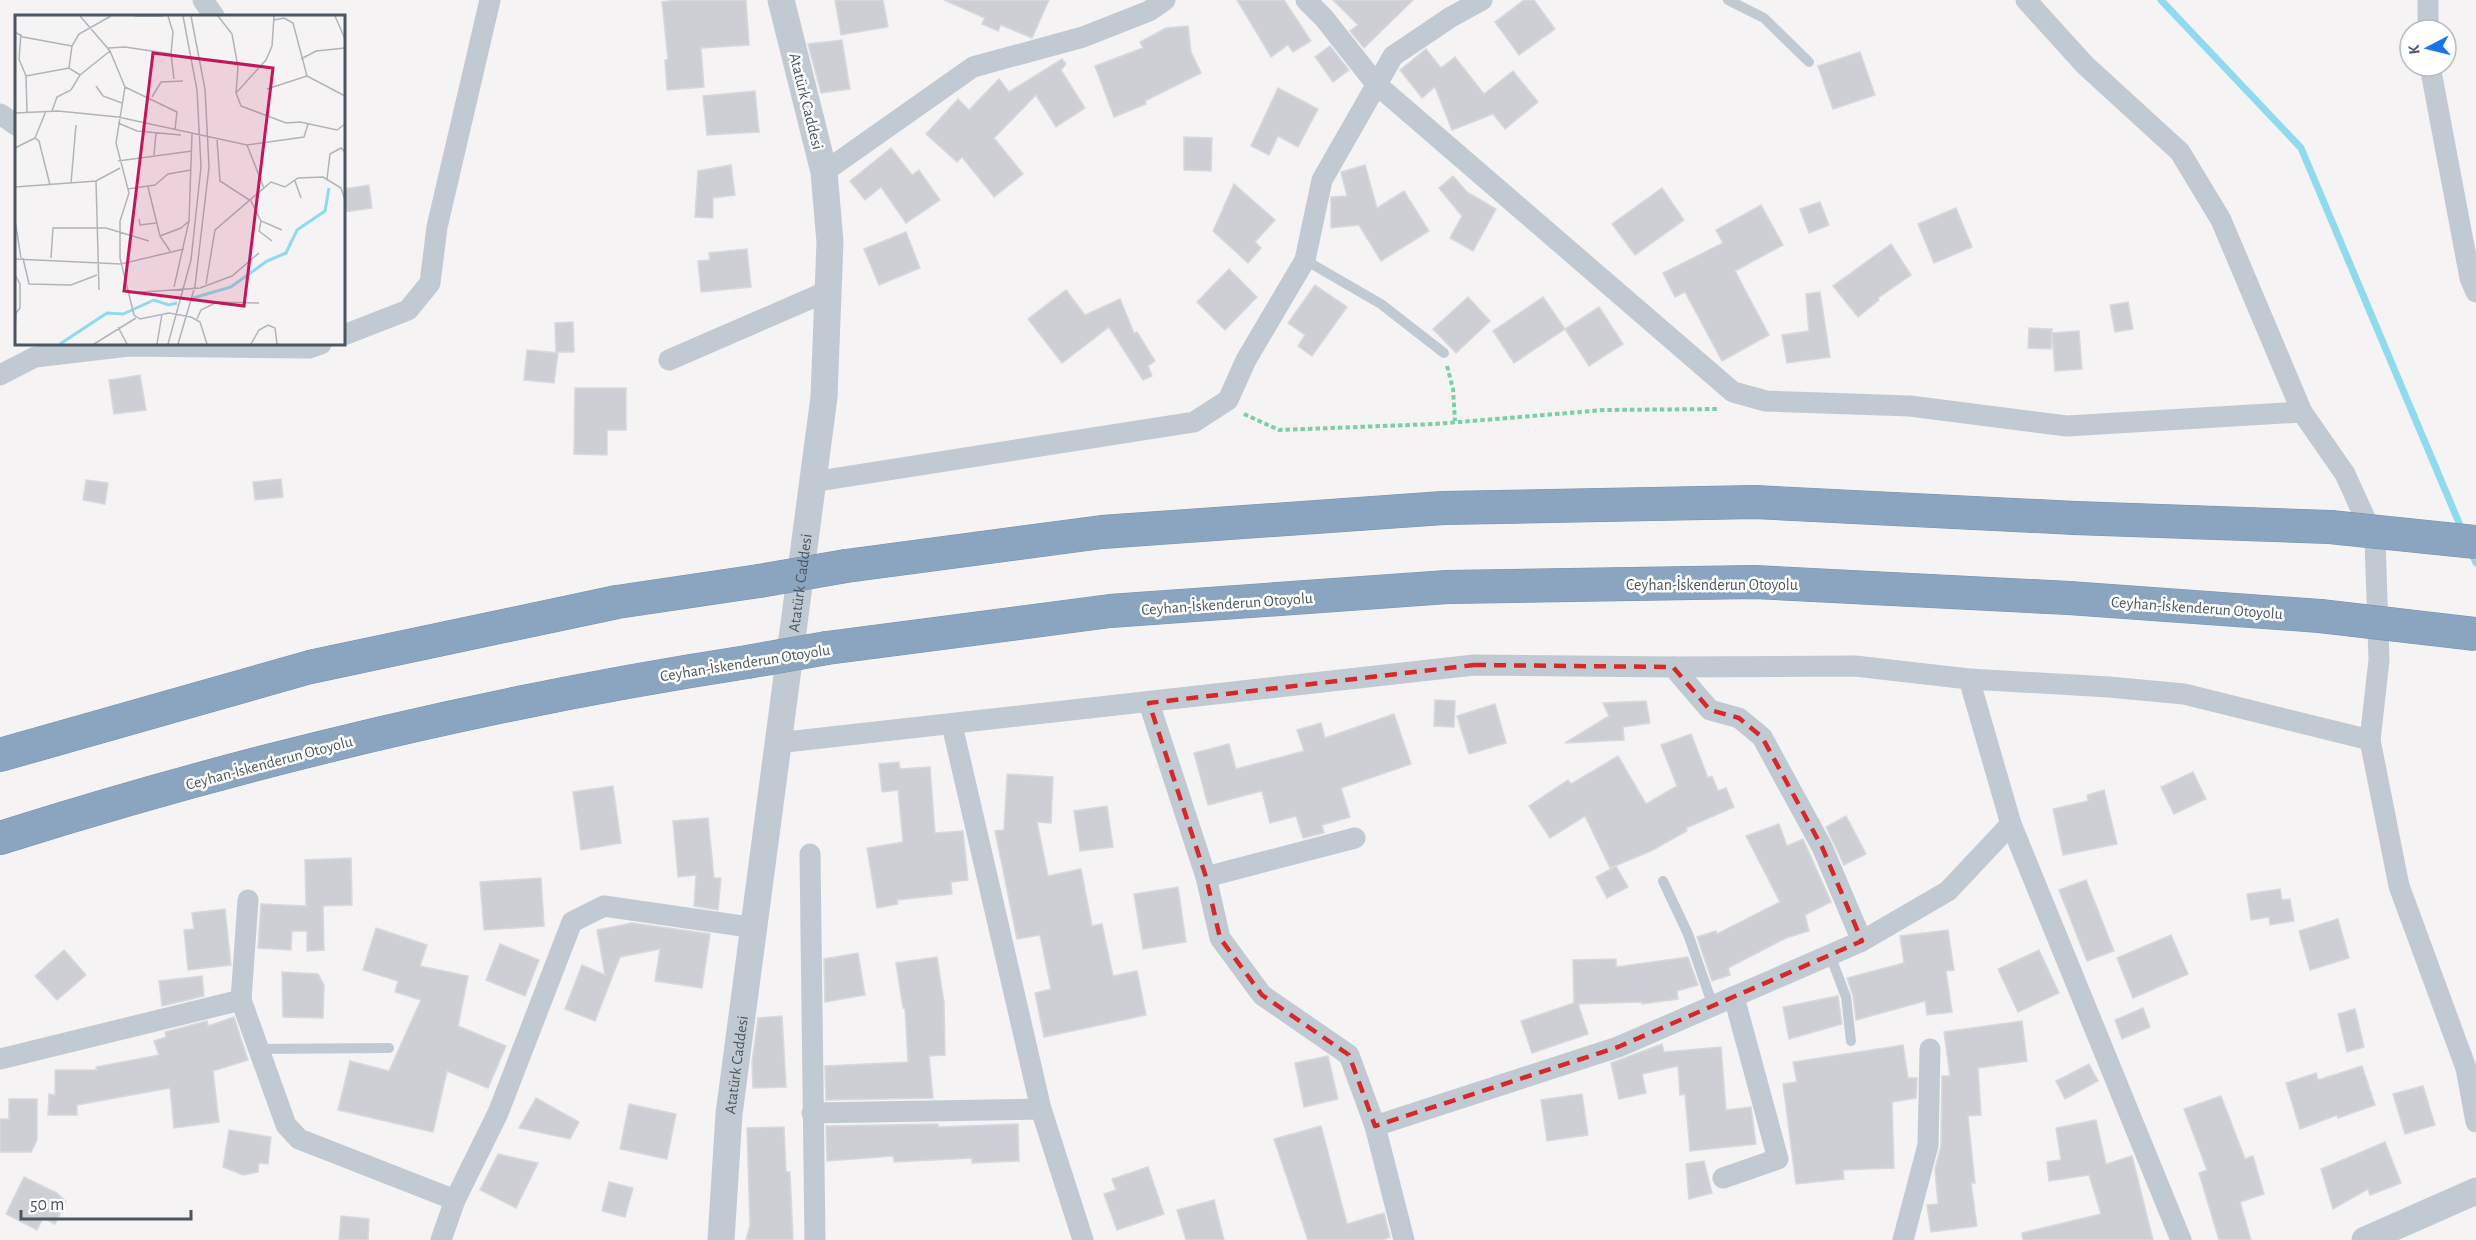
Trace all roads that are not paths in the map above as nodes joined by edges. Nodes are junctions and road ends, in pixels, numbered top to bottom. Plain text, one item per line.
1 (203, 0) edge
2 (490, 0) edge
3 (781, 0) edge
4 (1165, 0) edge
5 (1306, 0) edge
6 (1482, 0) edge
7 (1728, 0) edge
8 (2026, 0) edge
9 (2428, 0) edge
10 (213, 15) edge
11 (2428, 18) edge
12 (1809, 62) dead end
13 (2432, 78) edge
14 (1376, 84) junction
15 (0, 114) edge
16 (15, 124) edge
17 (824, 172) junction
18 (1305, 260) junction
19 (828, 291) junction
20 (2476, 292) edge
21 (345, 335) edge
22 (310, 345) edge
23 (1444, 352) road end
24 (669, 360) dead end
25 (0, 375) edge
26 (2302, 412) junction
27 (812, 482) junction
28 (2476, 542) edge
29 (2476, 634) edge
30 (1673, 666) junction
31 (1970, 679) junction
32 (1149, 703) junction
33 (951, 725) junction
34 (2370, 740) junction
35 (777, 743) junction
36 (0, 755) edge
37 (2011, 824) junction
38 (0, 838) edge
39 (1355, 838) dead end
40 (810, 854) dead end
41 (1206, 877) junction
42 (1663, 881) dead end
43 (248, 900) dead end
44 (756, 928) junction
45 (1862, 941) junction
46 (1830, 955) junction
47 (1734, 997) junction
48 (241, 1000) junction
49 (1713, 1006) junction
50 (1851, 1041) dead end
51 (389, 1048) dead end
52 (258, 1049) junction
53 (1930, 1049) dead end
54 (0, 1059) edge
55 (1041, 1109) junction
56 (812, 1113) junction
57 (2476, 1122) edge
58 (1375, 1126) junction
59 (1723, 1178) dead end
60 (2476, 1191) edge
61 (455, 1200) junction
62 (441, 1240) edge
63 (721, 1240) edge
64 (815, 1240) edge
65 (1083, 1240) edge
66 (1404, 1240) edge
67 (1903, 1240) edge
68 (2181, 1240) edge
69 (2365, 1240) edge

1 - 10 street
2 - 21 street
3 - 17 street, Atatürk Caddesi
4 - 17 street
5 - 14 street
6 - 14 street
7 - 12 lane
8 - 26 street
9 - 11 street
13 - 20 street
14 - 18 street
14 - 26 street
15 - 16 street
17 - 19 street, Atatürk Caddesi
18 - 23 lane
18 - 27 street
19 - 24 street
19 - 27 street, Atatürk Caddesi
22 - 25 street
26 - 34 street
27 - 35 street, Atatürk Caddesi
28 - 36 highway, bridge
29 - 38 highway, Ceyhan-İskenderun Otoyolu, bridge
30 - 31 street
30 - 32 street
30 - 45 street
31 - 34 street
31 - 37 street
32 - 33 street
32 - 41 street
33 - 35 street
33 - 55 street
34 - 57 street
35 - 44 street, Atatürk Caddesi
37 - 45 street
37 - 68 street
39 - 41 street
40 - 56 street
41 - 58 street
42 - 49 lane
43 - 48 street
44 - 61 street
44 - 63 street, Atatürk Caddesi
45 - 46 street
46 - 47 street
46 - 50 lane
47 - 49 street
47 - 59 street
48 - 52 street
48 - 54 street
49 - 58 street
51 - 52 lane
52 - 61 street
53 - 67 street
55 - 56 street
55 - 65 street
56 - 64 street
58 - 66 street
60 - 69 street
61 - 62 street

